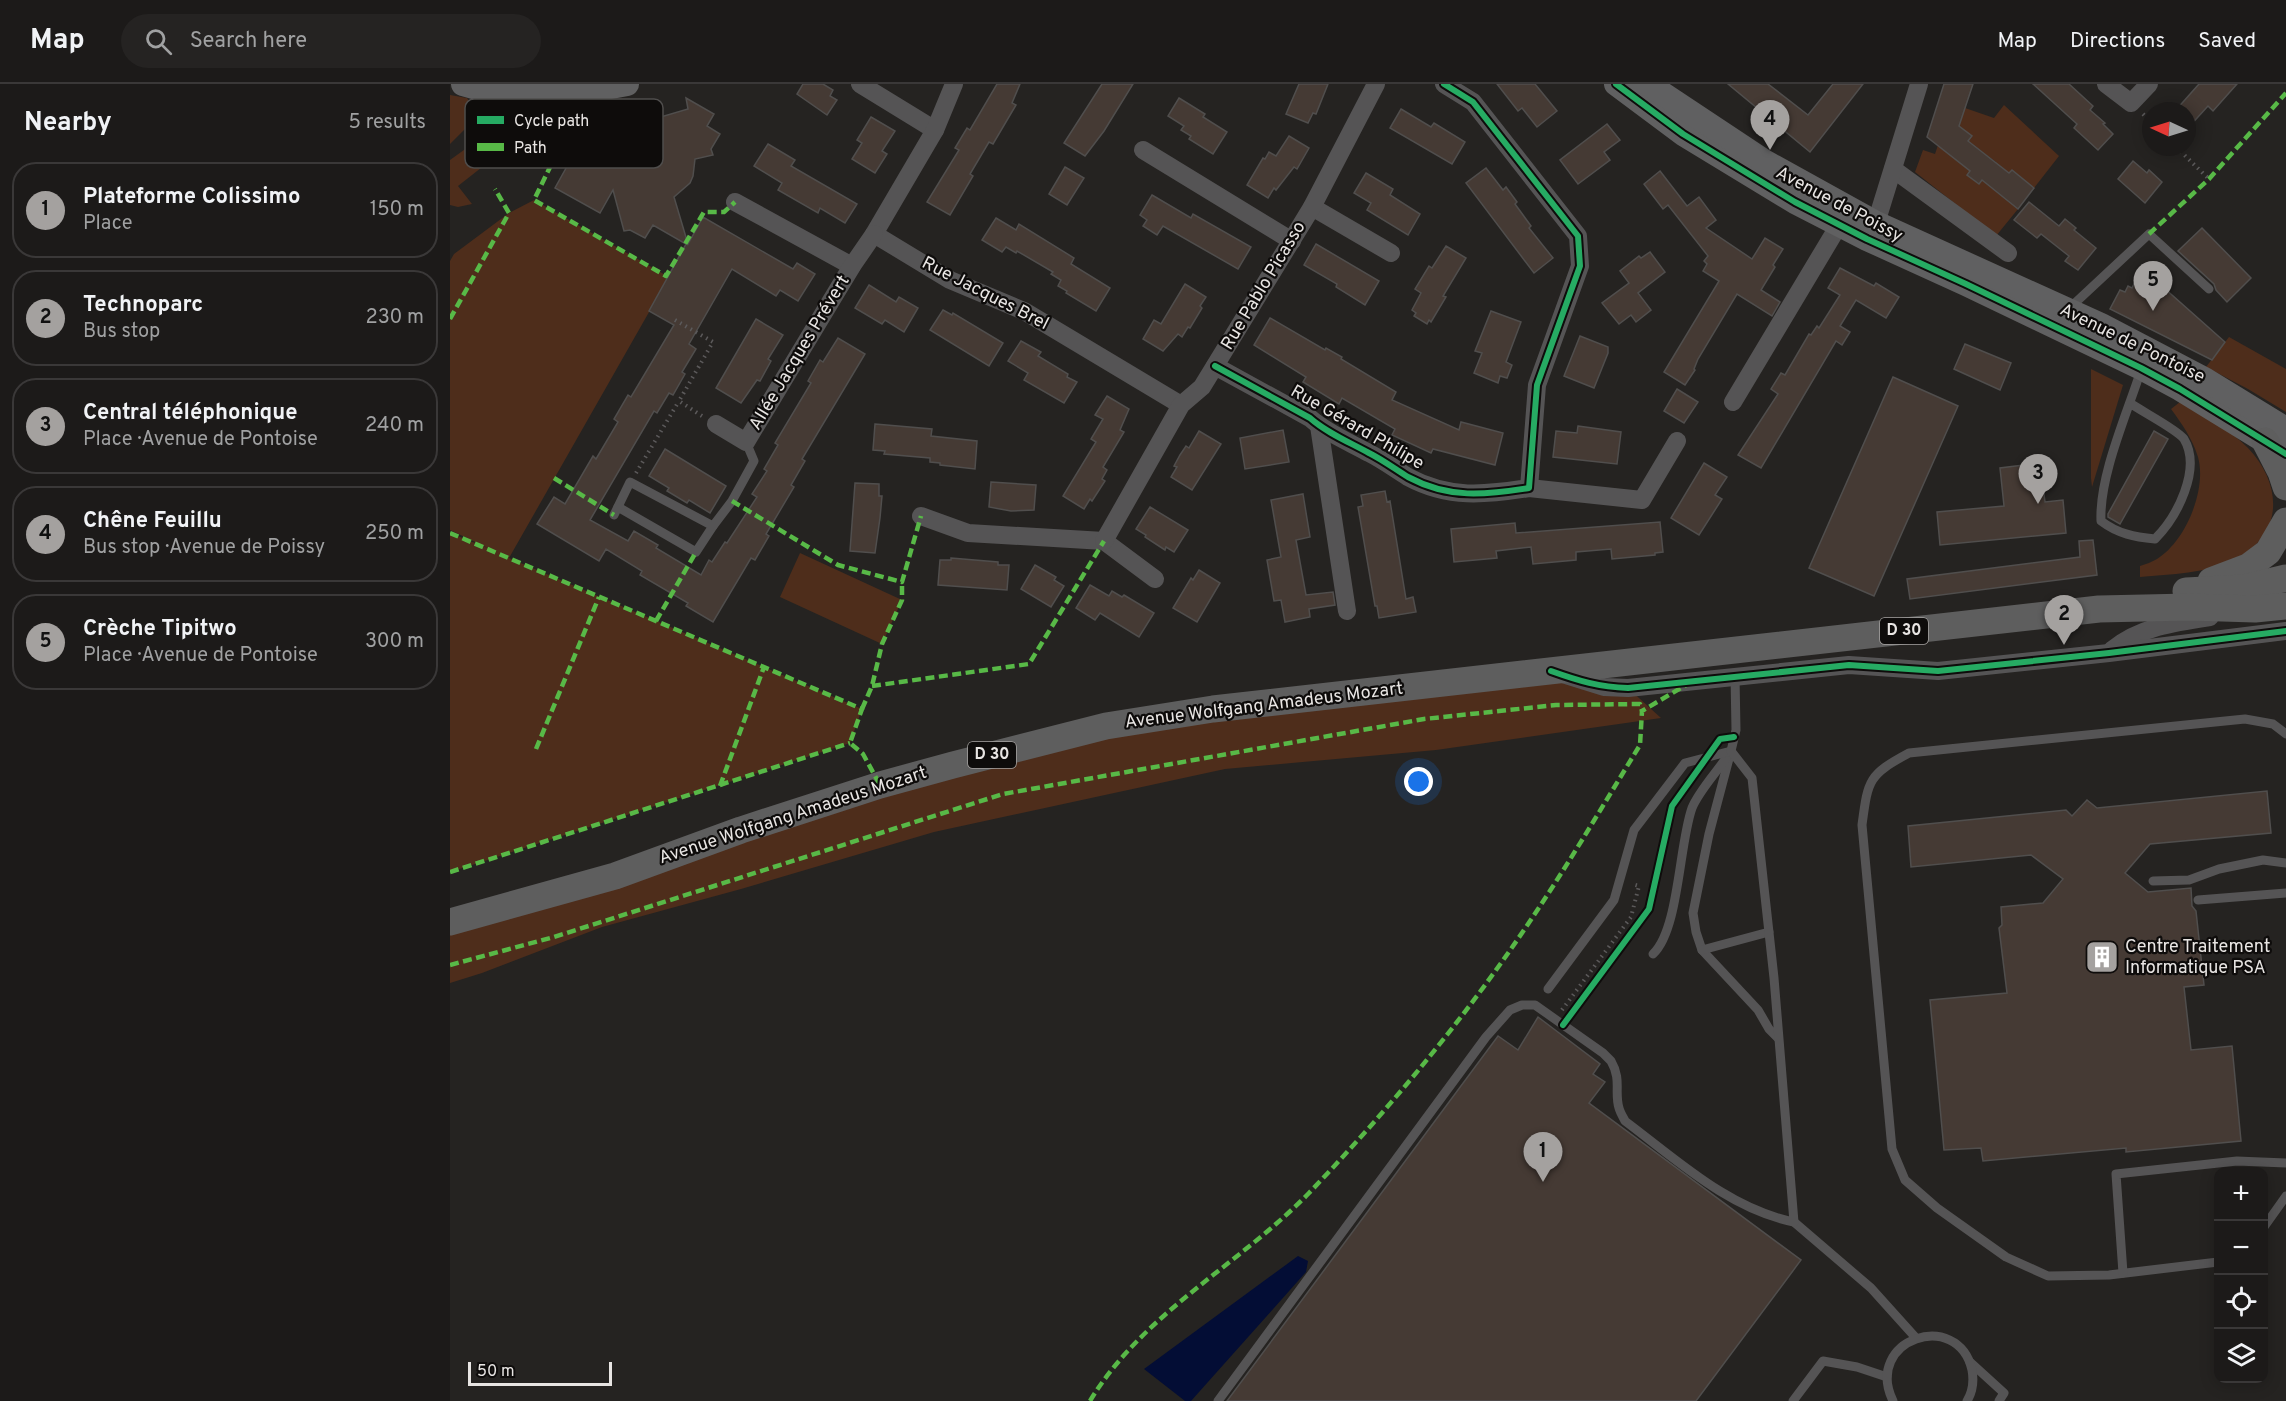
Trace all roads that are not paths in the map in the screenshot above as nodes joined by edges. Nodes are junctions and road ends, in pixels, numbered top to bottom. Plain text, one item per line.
1 (463, 84) edge
2 (627, 84) edge
3 (861, 84) edge
4 (954, 84) edge
5 (1376, 84) edge
6 (1444, 84) edge
7 (1616, 84) edge
8 (1648, 84) edge
9 (1918, 84) edge
10 (2106, 84) edge
11 (2149, 84) edge
12 (935, 130) junction
13 (1143, 150) dead end
14 (1893, 169) junction
15 (735, 202) dead end
16 (1312, 207) junction
17 (1839, 225) junction
18 (1871, 231) junction
19 (874, 234) junction
20 (1292, 241) junction
21 (1391, 253) dead end
22 (2008, 253) dead end
23 (852, 266) junction
24 (1974, 268) joint
25 (2209, 288) dead end
26 (2069, 315) junction
27 (1215, 366) junction
28 (2141, 368) junction
29 (1733, 402) dead end
30 (2130, 404) junction
31 (1181, 405) junction
32 (716, 424) road end
33 (1319, 426) junction
34 (1677, 441) dead end
35 (2279, 441) edge
36 (746, 442) junction
37 (2286, 487) edge
38 (1529, 488) junction
39 (921, 516) dead end
40 (2286, 521) edge
41 (712, 526) junction
42 (1104, 541) junction
43 (2286, 578) edge
44 (1155, 579) dead end
45 (2179, 591) junction
46 (2286, 606) edge
47 (2099, 609) junction
48 (2241, 609) junction
49 (1347, 611) dead end
50 (2286, 631) edge
51 (2109, 653) junction
52 (1551, 670) junction
53 (1736, 676) junction
54 (2286, 734) edge
55 (1731, 751) junction
56 (2286, 862) edge
57 (2153, 881) dead end
58 (2286, 892) edge
59 (2198, 900) dead end
60 (450, 922) edge
61 (1769, 932) junction
62 (1702, 950) junction
63 (1653, 954) dead end
64 (1548, 989) dead end
65 (1778, 1038) junction
66 (2286, 1163) edge
67 (2286, 1197) edge
68 (1794, 1222) junction
69 (2268, 1222) edge
70 (2214, 1262) edge
71 (2123, 1273) junction
72 (1916, 1338) junction
73 (1970, 1362) junction
74 (1887, 1377) junction
75 (1218, 1401) edge
76 (1793, 1401) edge
77 (1893, 1401) edge
78 (1967, 1401) edge
79 (1999, 1401) edge

1 - 2 street
3 - 12 street
4 - 12 street
5 - 16 street, Rue Pablo Picasso
6 - 38 street
7 - 17 street, Avenue de Poissy
8 - 18 street, Avenue de Poissy
9 - 14 street
10 - 11 street
12 - 19 street
13 - 20 street
14 - 18 street
14 - 22 street
15 - 23 street
16 - 20 street, Rue Pablo Picasso
16 - 21 street
17 - 18 street, Avenue de Poissy
17 - 29 street
18 - 24 street, Avenue de Poissy
18 - 26 street, Avenue de Poissy
19 - 23 street, Allée Jacques Prévert
19 - 31 street, Rue Jacques Brel
20 - 27 street, Rue Pablo Picasso
23 - 36 street, Allée Jacques Prévert
24 - 26 street, Avenue de Pontoise
25 - 26 lane
26 - 28 street, Avenue de Pontoise
26 - 35 street, Avenue de Pontoise
27 - 31 street, Rue Pablo Picasso
27 - 33 street, Rue Gérard Philipe
28 - 30 lane
28 - 35 street, Avenue de Pontoise
30 - 30 lane
31 - 42 street, Rue Pablo Picasso
32 - 36 street, Allée Jacques Prévert
33 - 38 street, Rue Gérard Philipe
33 - 49 street
34 - 38 street, Rue Gérard Philipe
35 - 37 main road
36 - 41 lane
39 - 42 street
40 - 45 main road
41 - 41 lane
42 - 44 street
43 - 45 main road, D 30
45 - 47 main road, D 30
46 - 48 main road, D 30
47 - 48 main road, D 30
47 - 52 main road, Avenue Wolfgang Amadeus Mozart / D 30
48 - 51 street
50 - 51 street
51 - 53 street
52 - 53 street
52 - 60 main road, Avenue Wolfgang Amadeus Mozart / D 30
53 - 55 lane
54 - 71 lane
55 - 61 lane
55 - 62 lane
55 - 63 lane
55 - 64 lane
56 - 57 lane
58 - 59 lane
61 - 62 lane
61 - 65 lane
62 - 65 lane
65 - 68 lane
66 - 71 lane
67 - 69 lane
68 - 72 lane
68 - 75 lane
70 - 71 lane
72 - 73 lane
72 - 74 lane
73 - 78 lane
73 - 79 lane
74 - 76 lane
74 - 77 lane

